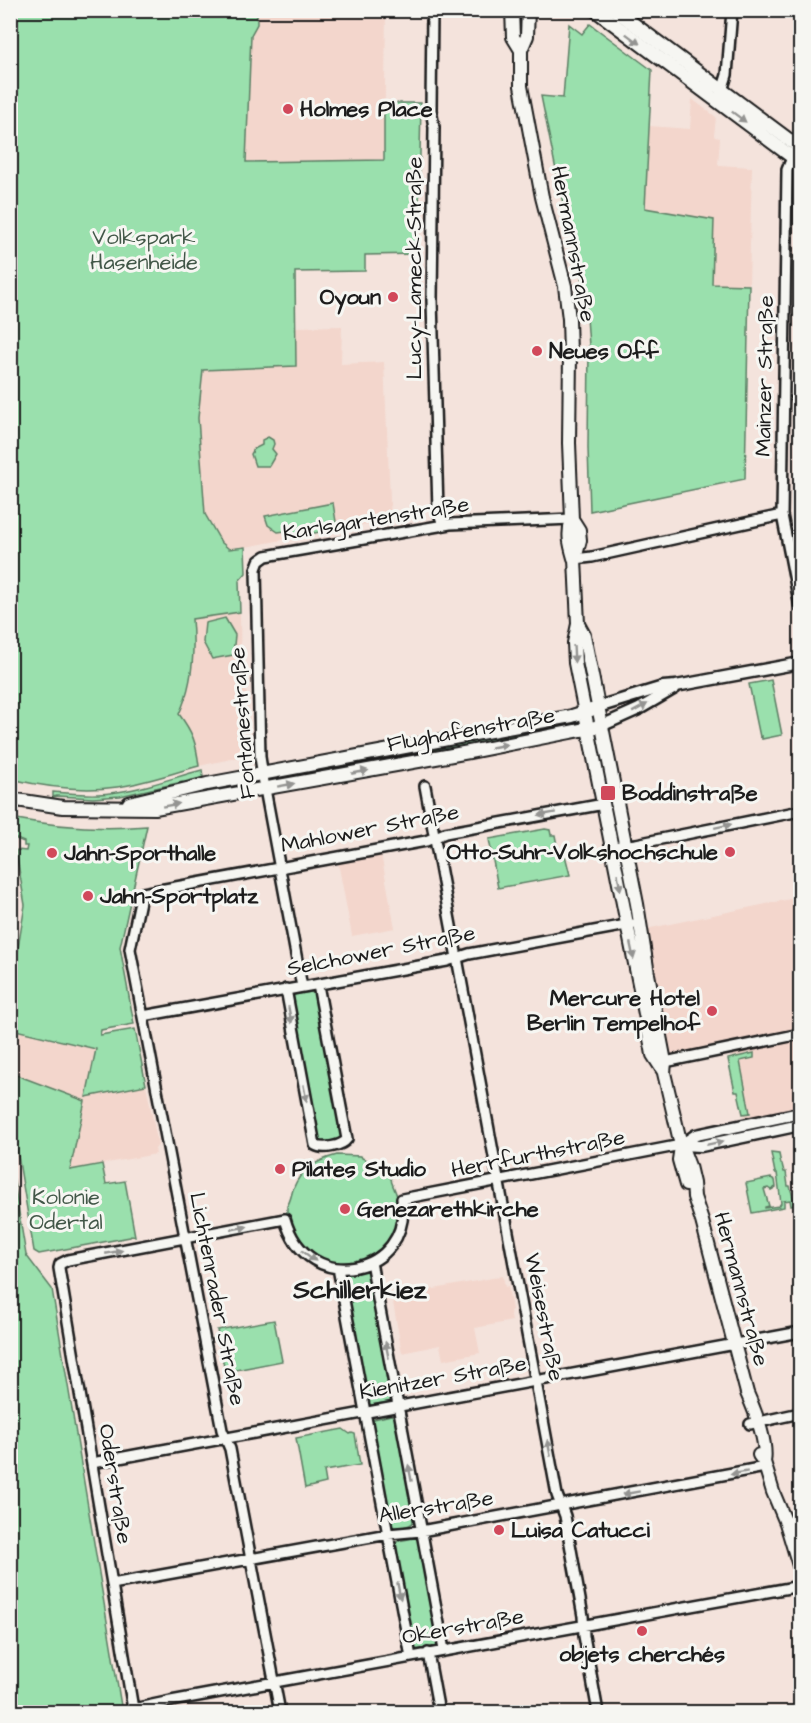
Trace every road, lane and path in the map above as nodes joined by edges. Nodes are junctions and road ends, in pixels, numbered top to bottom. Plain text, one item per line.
1 (432, 10) edge
2 (512, 10) edge
3 (528, 10) edge
4 (595, 10) edge
5 (615, 10) edge
6 (732, 10) edge
7 (520, 50) junction
8 (720, 96) junction
9 (798, 154) edge
10 (782, 514) junction
11 (572, 519) junction
12 (443, 525) junction
13 (575, 559) junction
14 (259, 561) joint
15 (801, 607) edge
16 (578, 624) junction
17 (801, 663) edge
18 (676, 686) junction
19 (598, 707) junction
20 (584, 712) junction
21 (601, 726) junction
22 (587, 729) junction
23 (304, 765) junction
24 (262, 773) junction
25 (308, 781) junction
26 (425, 786) dead end
27 (264, 789) junction
28 (10, 799) edge
29 (604, 804) junction
30 (116, 807) junction
31 (801, 811) edge
32 (435, 837) junction
33 (619, 846) junction
34 (280, 867) junction
35 (143, 893) joint
36 (640, 922) junction
37 (627, 925) junction
38 (458, 957) junction
39 (318, 985) junction
40 (302, 987) junction
41 (285, 989) junction
42 (143, 1016) junction
43 (801, 1034) edge
44 (664, 1067) junction
45 (801, 1113) edge
46 (801, 1125) edge
47 (737, 1126) junction
48 (739, 1138) junction
49 (681, 1145) junction
50 (499, 1181) junction
51 (186, 1238) junction
52 (371, 1262) junction
53 (338, 1268) junction
54 (801, 1332) edge
55 (734, 1345) junction
56 (536, 1381) junction
57 (398, 1407) junction
58 (365, 1413) junction
59 (801, 1413) edge
60 (754, 1423) junction
61 (226, 1438) junction
62 (92, 1463) junction
63 (764, 1465) junction
64 (561, 1505) junction
65 (801, 1519) edge
66 (786, 1523) junction
67 (421, 1531) junction
68 (388, 1534) junction
69 (251, 1559) junction
70 (801, 1569) edge
71 (112, 1584) junction
72 (801, 1586) edge
73 (584, 1625) junction
74 (444, 1650) junction
75 (428, 1653) junction
76 (411, 1657) junction
77 (274, 1682) junction
78 (134, 1711) edge
79 (280, 1713) edge
80 (439, 1713) edge
81 (598, 1713) edge

1 - 12 street, Lucy-Lameck-Straße
2 - 7 main road, Hermannstraße
3 - 7 main road, Hermannstraße
4 -> 8 main road
5 - 8 main road
6 - 8 street
7 - 11 main road, Hermannstraße
8 - 9 main road
9 - 10 street, Mainzer Straße
10 - 13 street
10 - 15 street, Mainzer Straße
11 - 12 street, Karlsgartenstraße
11 - 13 main road, Hermannstraße
12 - 14 street, Karlsgartenstraße
13 - 16 main road, Hermannstraße
14 - 24 street, Fontanestraße
16 - 19 main road, Hermannstraße
16 -> 20 main road, Hermannstraße
17 - 18 street, Flughafenstraße
18 - 19 street, Flughafenstraße
21 -> 18 street, Flughafenstraße
19 - 20 main road, Flughafenstraße
19 - 21 main road, Hermannstraße
20 - 22 main road, Hermannstraße
20 - 23 main road, Flughafenstraße
21 - 22 main road, Flughafenstraße
21 - 33 main road, Hermannstraße
25 -> 22 main road, Flughafenstraße
22 - 29 main road, Hermannstraße
23 - 24 main road, Flughafenstraße
23 - 25 main road
24 - 27 street, Fontanestraße
24 - 30 main road, Flughafenstraße
27 -> 25 main road, Flughafenstraße
26 - 32 street, Weisestraße
30 -> 27 main road, Flughafenstraße
27 - 34 street, Fontanestraße
28 - 30 main road
29 -> 32 street, Mahlower Straße
29 - 33 main road, Hermannstraße
33 -> 31 street
32 - 34 street, Mahlower Straße
32 - 38 street, Weisestraße
33 - 36 main road, Hermannstraße
33 -> 37 main road, Hermannstraße
34 - 35 street, Mahlower Straße
34 - 40 street, Fontanestraße
35 - 42 street, Lichtenrader Straße
36 - 37 street
36 - 44 main road, Hermannstraße
37 - 38 street, Selchower Straße
37 -> 44 main road, Hermannstraße
38 - 39 street, Selchower Straße
38 - 50 street, Weisestraße
39 - 40 street, Selchower Straße
41 -> 39 street
40 - 41 street, Selchower Straße
41 - 42 street, Selchower Straße
42 - 51 street, Lichtenrader Straße
43 - 44 street
44 - 49 main road, Hermannstraße
45 - 47 street
46 - 48 street
47 - 48 street
47 - 49 street
49 -> 48 street
49 - 50 street, Herrfurthstraße
49 - 55 main road, Hermannstraße
50 - 52 street, Herrfurthstraße
50 - 56 street, Weisestraße
51 -> 53 street
51 - 61 street, Lichtenrader Straße
62 -> 51 street, Oderstraße
52 - 53 street
57 -> 52 street
53 - 58 street
54 - 55 street, Kienitzer Straße
55 - 56 street, Kienitzer Straße
55 - 60 main road, Hermannstraße
56 - 57 street, Kienitzer Straße
64 -> 56 street, Weisestraße
57 - 58 street, Kienitzer Straße
67 -> 57 street
58 - 61 street, Kienitzer Straße
58 - 68 street
59 - 60 street
60 - 63 main road, Hermannstraße
61 - 62 street, Kienitzer Straße
61 - 69 street, Lichtenrader Straße
62 - 71 street, Oderstraße
63 -> 64 street, Allerstraße
63 - 66 main road, Hermannstraße
64 - 67 street, Allerstraße
64 - 73 street, Weisestraße
65 - 66 street
66 - 70 main road, Hermannstraße
67 - 68 street, Allerstraße
67 - 74 street
68 - 69 street, Allerstraße
68 -> 76 street
69 - 71 street, Allerstraße
69 - 77 street, Lichtenrader Straße
71 - 78 street, Oderstraße
72 - 73 street, Okerstraße
73 - 74 street, Okerstraße
73 - 81 street, Weisestraße
74 - 75 street, Okerstraße
75 - 76 street, Okerstraße
75 - 80 street
76 - 77 street, Okerstraße
77 - 78 street, Okerstraße
77 - 79 street, Lichtenrader Straße

